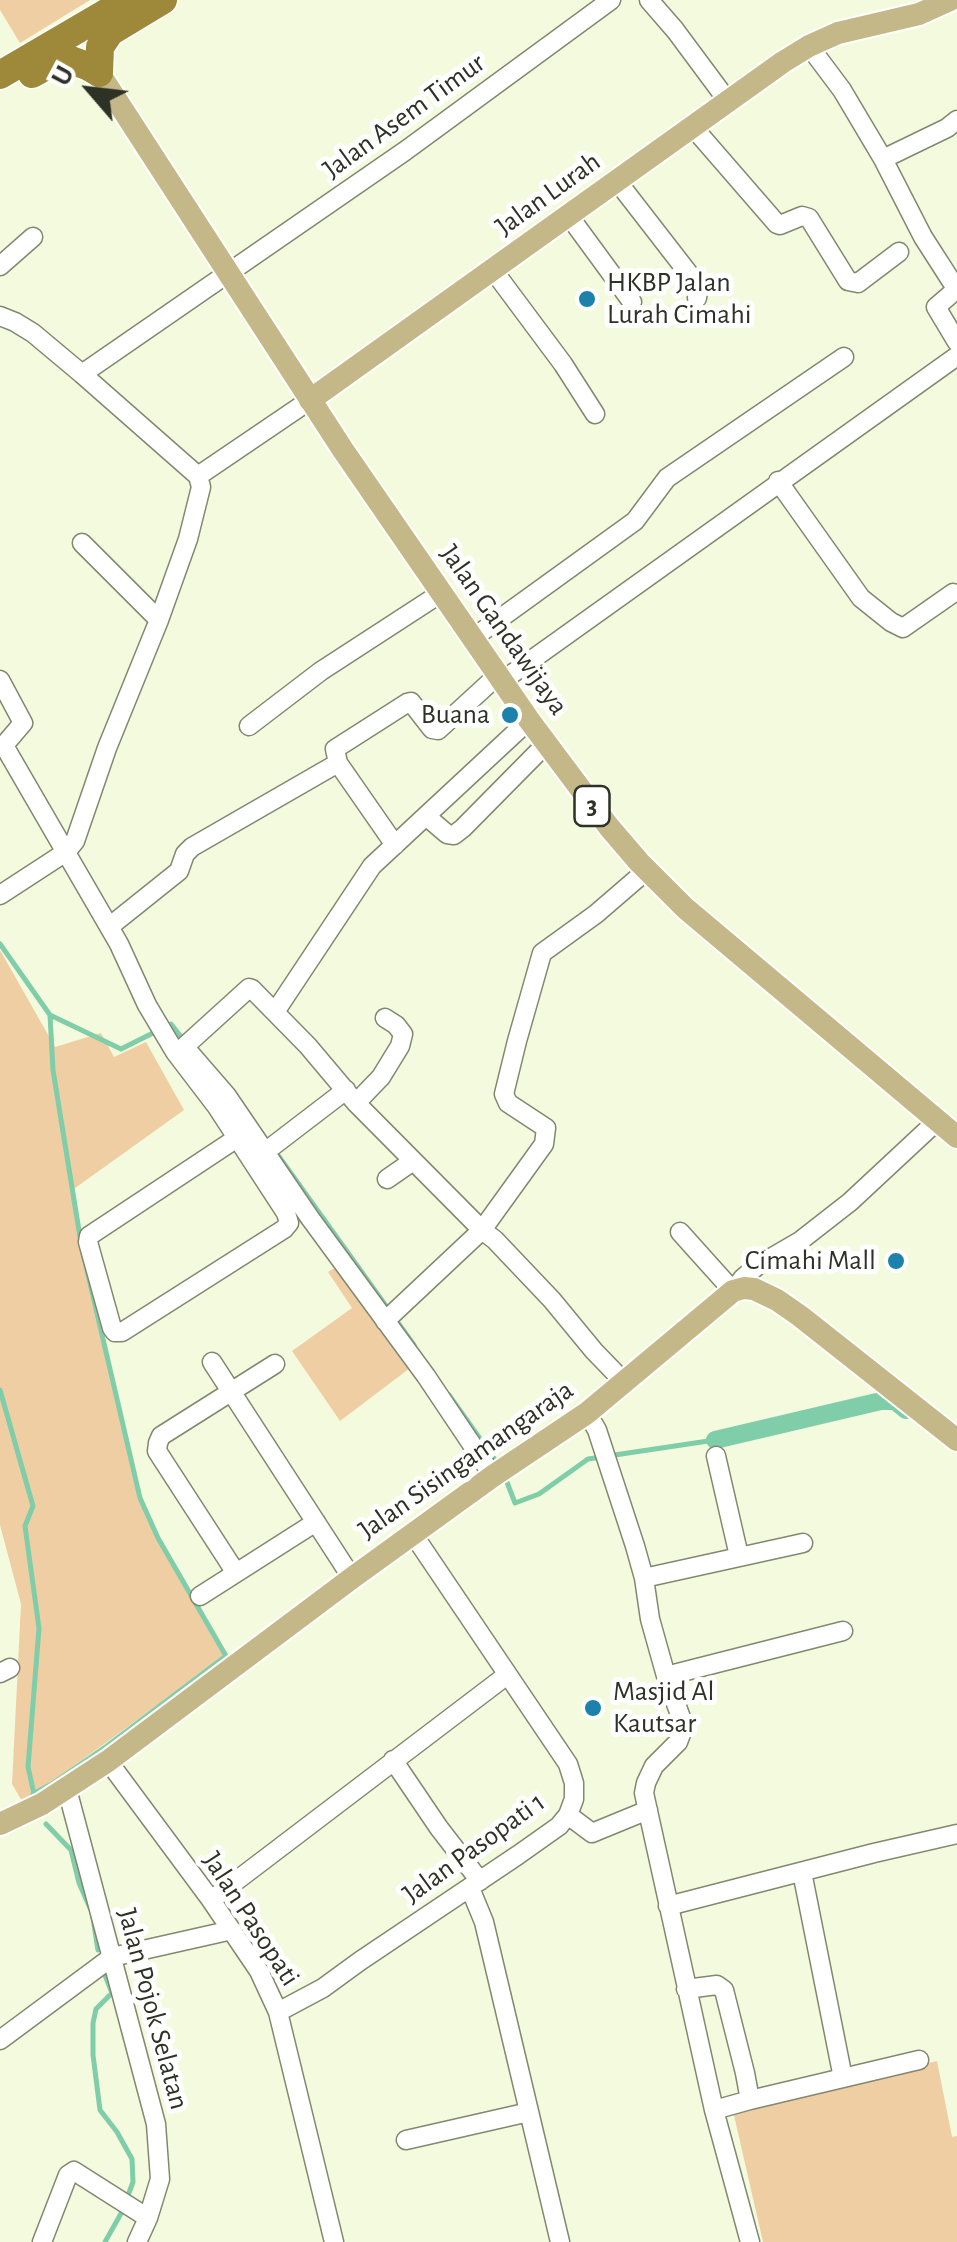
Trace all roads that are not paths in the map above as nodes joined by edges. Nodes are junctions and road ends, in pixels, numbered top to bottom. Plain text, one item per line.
1 (128, 0) edge
2 (163, 0) edge
3 (611, 0) edge
4 (649, 0) edge
5 (950, 0) edge
6 (912, 7) edge
7 (809, 46) junction
8 (99, 73) junction
9 (0, 75) edge
10 (0, 93) edge
11 (726, 100) junction
12 (957, 120) edge
13 (692, 126) junction
14 (882, 159) junction
15 (617, 181) junction
16 (569, 216) junction
17 (34, 237) dead end
18 (900, 252) dead end
19 (950, 261) edge
20 (0, 266) edge
21 (494, 270) junction
22 (227, 274) junction
23 (957, 290) edge
24 (697, 298) dead end
25 (632, 302) dead end
26 (0, 316) edge
27 (957, 342) edge
28 (957, 356) edge
29 (844, 357) dead end
30 (82, 374) junction
31 (310, 400) junction
32 (595, 414) dead end
33 (198, 476) junction
34 (778, 481) junction
35 (82, 544) dead end
36 (442, 593) junction
37 (953, 593) dead end
38 (159, 620) junction
39 (472, 638) junction
40 (500, 678) junction
41 (0, 680) edge
42 (529, 720) junction
43 (249, 726) dead end
44 (546, 744) junction
45 (338, 763) junction
46 (426, 816) junction
47 (395, 844) junction
48 (66, 852) junction
49 (647, 870) junction
50 (0, 895) edge
51 (109, 927) junction
52 (275, 1012) junction
53 (153, 1014) junction
54 (385, 1018) dead end
55 (184, 1047) junction
56 (351, 1096) junction
57 (937, 1120) junction
58 (957, 1136) edge
59 (237, 1138) junction
60 (265, 1152) junction
61 (413, 1161) junction
62 (388, 1179) dead end
63 (482, 1230) junction
64 (680, 1232) dead end
65 (733, 1291) junction
66 (385, 1320) junction
67 (212, 1362) dead end
68 (275, 1364) dead end
69 (625, 1382) junction
70 (232, 1392) junction
71 (592, 1421) junction
72 (957, 1440) edge
73 (716, 1456) dead end
74 (501, 1471) junction
75 (316, 1522) junction
76 (413, 1534) junction
77 (803, 1543) dead end
78 (740, 1556) junction
79 (236, 1573) junction
80 (352, 1578) junction
81 (644, 1578) junction
82 (200, 1596) dead end
83 (843, 1632) dead end
84 (507, 1676) junction
85 (666, 1676) junction
86 (393, 1760) junction
87 (108, 1761) junction
88 (67, 1789) junction
89 (648, 1810) junction
90 (568, 1814) junction
91 (0, 1824) edge
92 (957, 1834) edge
93 (802, 1872) junction
94 (475, 1885) junction
95 (211, 1900) junction
96 (668, 1906) junction
97 (232, 1930) junction
98 (112, 1957) junction
99 (686, 1989) junction
100 (278, 2012) junction
101 (0, 2040) edge
102 (920, 2060) dead end
103 (842, 2078) junction
104 (750, 2100) junction
105 (714, 2110) junction
106 (530, 2112) junction
107 (406, 2140) dead end
108 (148, 2218) junction
109 (42, 2242) edge
110 (138, 2242) edge
111 (334, 2242) edge
112 (560, 2242) edge
113 (750, 2242) edge

1 - 9 highway
2 - 8 highway
3 - 22 street, Jalan Asem Timur
4 - 11 street
5 - 6 main road, Jalan Lurah
6 - 7 main road, Jalan Lurah
7 - 11 main road, Jalan Lurah
7 - 14 street
8 - 10 highway
8 - 22 main road, Jalan Gandawijaya / 3
11 - 13 main road, Jalan Lurah
12 - 14 street
13 - 15 main road, Jalan Lurah
13 - 18 street
14 - 19 street
15 - 16 main road, Jalan Lurah
15 - 24 street
16 - 21 main road, Jalan Lurah
16 - 25 street
17 - 20 street
19 - 23 street
21 - 31 main road, Jalan Lurah
21 - 32 street
22 - 30 street, Jalan Asem Timur
22 - 31 main road, Jalan Gandawijaya / 3
23 - 27 street
26 - 30 street
28 - 34 street
29 - 39 street
30 - 33 street
31 - 33 street, Jalan Lurah
31 - 36 main road, Jalan Gandawijaya / 3
33 - 38 street
34 - 37 street
34 - 40 street
35 - 38 street
36 - 39 main road, Jalan Gandawijaya / 3
36 - 43 street
38 - 48 street
39 - 40 main road, Jalan Gandawijaya / 3
40 - 42 main road, Jalan Gandawijaya / 3
40 - 45 street
41 - 48 street
42 - 44 main road, Jalan Gandawijaya / 3
42 - 46 street
44 - 46 street
44 - 49 main road, Jalan Gandawijaya / 3
45 - 47 street
45 - 51 street
46 - 47 street
47 - 52 street
48 - 50 street
48 - 51 street
49 - 57 main road, Jalan Gandawijaya / 3
49 - 63 street
51 - 53 street
52 - 55 street
52 - 56 street
53 - 55 street
53 - 59 street
54 - 56 street
55 - 60 street
56 - 60 street
56 - 61 street
57 - 58 main road, Jalan Gandawijaya / 3
57 - 65 street
59 - 59 street
60 - 66 street
61 - 62 street
61 - 63 street
63 - 66 street
63 - 69 street
64 - 65 street
65 - 69 main road, Jalan Sisingamangaraja
65 - 72 main road
66 - 74 street
67 - 70 street
68 - 70 street
69 - 71 main road, Jalan Sisingamangaraja
70 - 75 street
70 - 79 street
71 - 74 main road, Jalan Sisingamangaraja
71 - 81 street
73 - 78 street
74 - 76 main road, Jalan Sisingamangaraja
75 - 79 street
75 - 80 street
76 - 80 main road, Jalan Sisingamangaraja
76 - 84 street, Jalan Pasopati 1
77 - 78 street
78 - 81 street
79 - 82 street
80 - 87 main road, Jalan Sisingamangaraja
81 - 85 street
83 - 85 street
84 - 86 street
84 - 90 street, Jalan Pasopati 1
85 - 89 street
86 - 94 street
86 - 95 street
87 - 88 main road, Jalan Sisingamangaraja
87 - 95 street, Jalan Pasopati
88 - 91 main road, Jalan Sisingamangaraja
88 - 98 street, Jalan Pojok Selatan
89 - 90 street
89 - 96 street
90 - 94 street, Jalan Pasopati 1
92 - 93 street
93 - 96 street
93 - 103 street
94 - 100 street, Jalan Pasopati 1
94 - 106 street
95 - 97 street, Jalan Pasopati
96 - 99 street
97 - 98 street
97 - 100 street, Jalan Pasopati
98 - 101 street
98 - 108 street, Jalan Pojok Selatan
99 - 104 street
99 - 105 street
100 - 111 street, Jalan Pasopati
102 - 103 street
103 - 104 street
104 - 105 street
105 - 113 street
106 - 107 street
106 - 112 street
108 - 109 street
108 - 110 street, Jalan Pojok Selatan

